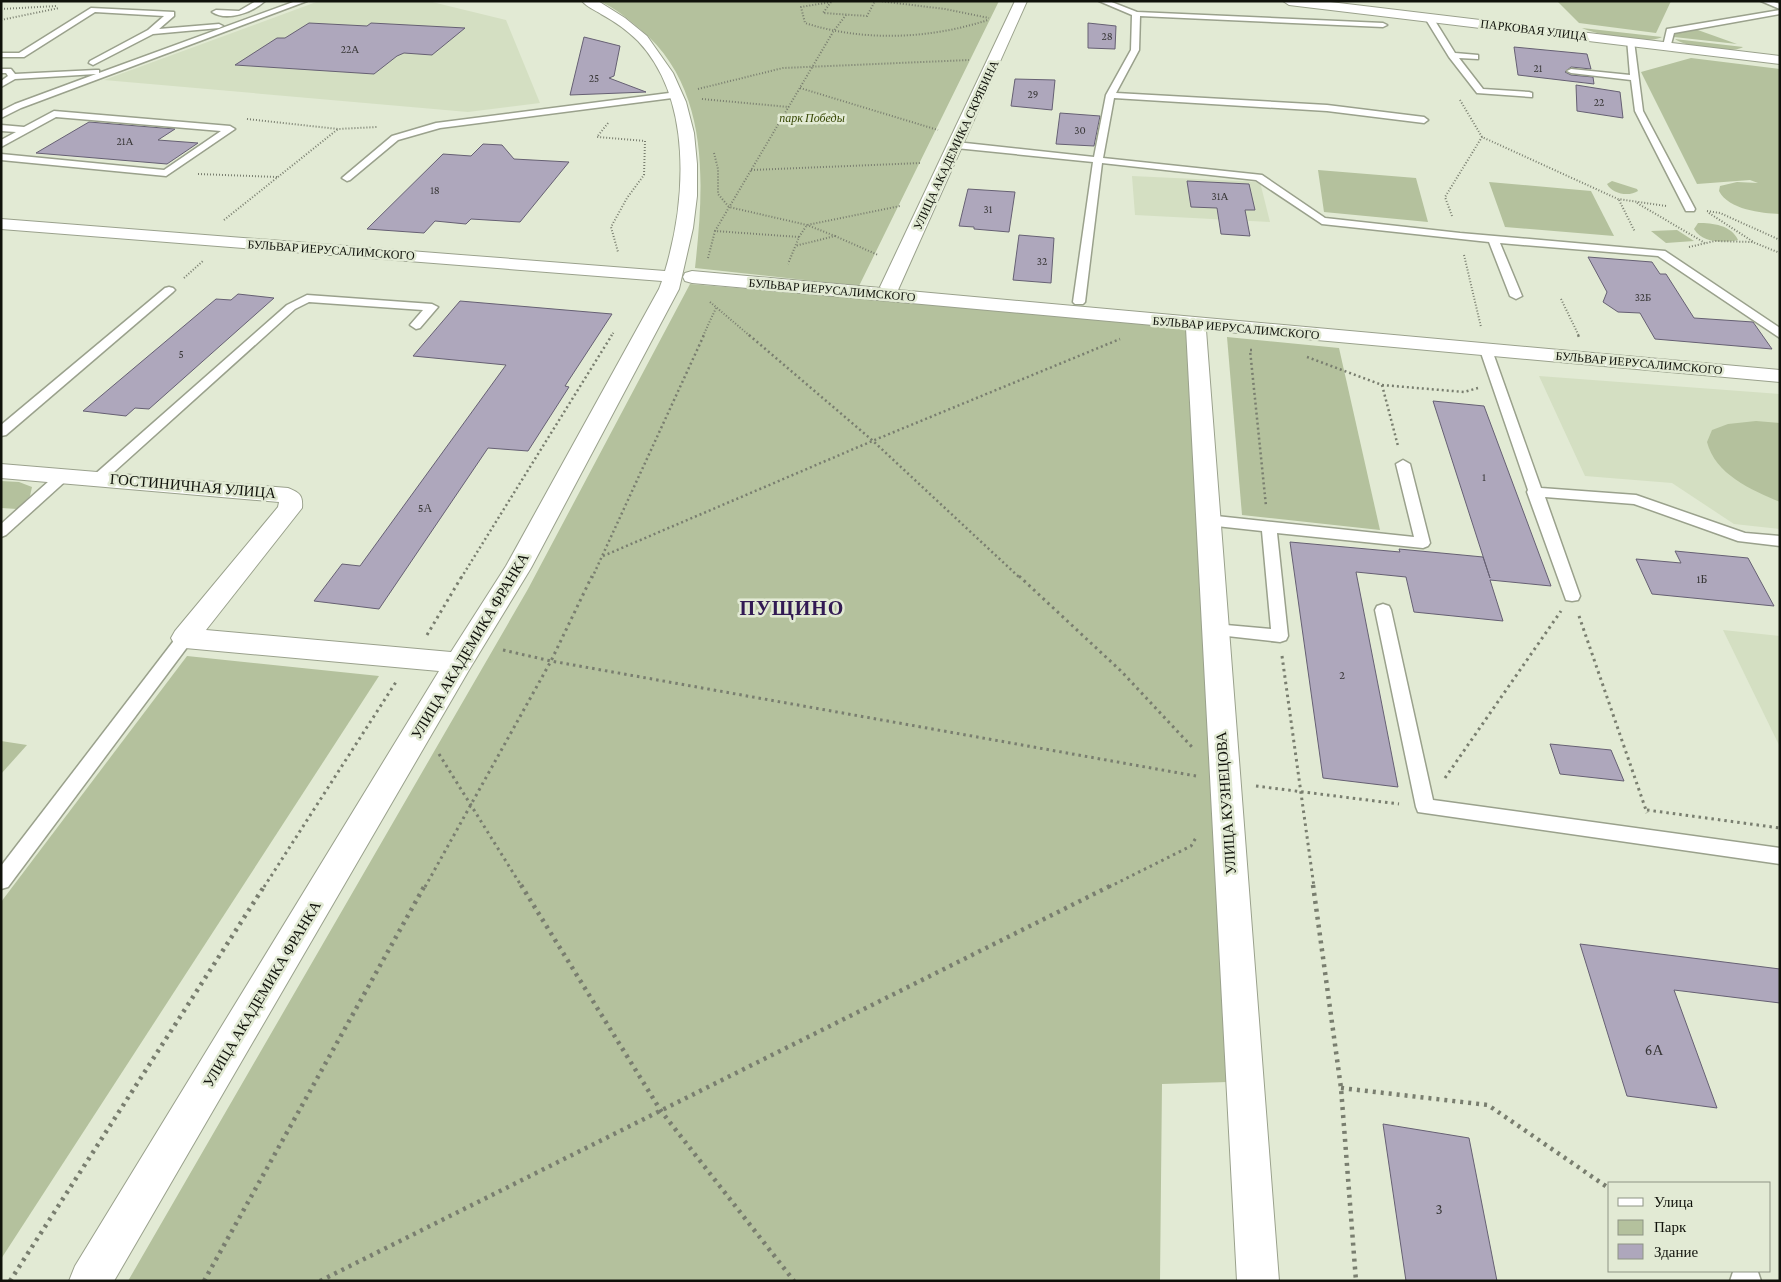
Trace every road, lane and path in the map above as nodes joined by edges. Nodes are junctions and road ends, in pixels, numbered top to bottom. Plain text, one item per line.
1 (262, 1) edge
2 (304, 1) edge
3 (588, 1) edge
4 (875, 1) edge
5 (879, 1) edge
6 (1021, 1) edge
7 (1102, 1) edge
8 (1289, 1) edge
9 (1764, 1) edge
10 (831, 2) edge
11 (1780, 7) edge
12 (1, 9) edge
13 (216, 12) dead end
14 (1780, 12) edge
15 (1379, 13) edge
16 (1136, 14) junction
17 (846, 15) junction
18 (1754, 17) junction
19 (1429, 18) junction
20 (1, 20) edge
21 (1769, 22) dead end
22 (240, 25) junction
23 (1702, 26) junction
24 (1714, 30) dead end
25 (151, 32) junction
26 (833, 32) junction
27 (1630, 42) junction
28 (1667, 46) junction
29 (1, 55) edge
30 (1452, 55) junction
31 (1475, 58) dead end
32 (970, 60) dead end
33 (1780, 60) edge
34 (93, 63) dead end
35 (813, 66) junction
36 (114, 70) junction
37 (1, 71) edge
38 (1571, 71) dead end
39 (13, 76) junction
40 (1635, 78) junction
41 (1, 85) edge
42 (800, 88) junction
43 (696, 90) dead end
44 (677, 95) junction
45 (1110, 95) junction
46 (1529, 96) dead end
47 (1458, 98) dead end
48 (699, 99) dead end
49 (624, 103) junction
50 (789, 107) junction
51 (1, 114) edge
52 (241, 119) dead end
53 (1424, 120) dead end
54 (384, 127) dead end
55 (1, 128) edge
56 (338, 129) junction
57 (936, 129) dead end
58 (27, 130) junction
59 (1, 144) edge
60 (956, 145) junction
61 (1, 157) edge
62 (1098, 160) junction
63 (922, 163) dead end
64 (751, 170) junction
65 (166, 173) junction
66 (278, 177) junction
67 (347, 178) dead end
68 (1618, 199) junction
69 (1634, 201) junction
70 (903, 206) dead end
71 (728, 208) junction
72 (1690, 209) joint
73 (1, 224) edge
74 (807, 225) junction
75 (715, 231) junction
76 (835, 236) junction
77 (799, 237) junction
78 (1493, 239) junction
79 (199, 240) junction
80 (1780, 240) edge
81 (225, 242) junction
82 (1753, 242) junction
83 (1706, 243) junction
84 (795, 246) junction
85 (1645, 252) junction
86 (1661, 253) junction
87 (1780, 253) edge
88 (708, 258) dead end
89 (886, 258) dead end
90 (787, 267) dead end
91 (624, 273) junction
92 (661, 276) dead end
93 (698, 278) joint
94 (890, 288) dead end
95 (169, 290) joint
96 (1516, 296) dead end
97 (1561, 299) dead end
98 (1080, 302) dead end
99 (716, 308) junction
100 (1163, 322) junction
101 (1196, 324) junction
102 (416, 325) dead end
103 (616, 330) dead end
104 (1780, 334) edge
105 (1580, 338) dead end
106 (1486, 350) junction
107 (1259, 351) dead end
108 (1302, 355) dead end
109 (1780, 376) edge
110 (1496, 382) junction
111 (1382, 385) junction
112 (1, 432) edge
113 (872, 440) junction
114 (1403, 464) joint
115 (1, 471) edge
116 (64, 475) junction
117 (99, 478) junction
118 (1534, 492) junction
119 (1207, 520) junction
120 (1269, 527) junction
121 (1, 532) edge
122 (1780, 541) edge
123 (602, 557) junction
124 (1572, 596) joint
125 (1383, 610) dead end
126 (1215, 630) junction
127 (1280, 636) junction
128 (185, 638) junction
129 (503, 650) dead end
130 (411, 660) junction
131 (551, 661) junction
132 (459, 663) junction
133 (422, 726) junction
134 (1192, 747) dead end
135 (1225, 782) junction
136 (470, 804) junction
137 (1646, 810) junction
138 (1780, 828) edge
139 (1200, 830) dead end
140 (1657, 840) junction
141 (1780, 856) edge
142 (1, 881) edge
143 (1341, 1088) junction
144 (662, 1110) junction
145 (1608, 1188) edge
146 (10, 1281) edge
147 (90, 1281) edge
148 (204, 1281) edge
149 (320, 1281) edge
150 (794, 1281) edge
151 (1258, 1281) edge
152 (1356, 1281) edge
153 (1742, 1281) edge
154 (1749, 1281) edge

1 - 13 lane
2 - 22 lane
3 - 44 street, УЛИЦА АКАДЕМИКА ФРАНКА
4 - 17 path
5 - 26 path
6 - 60 street, УЛИЦА АКАДЕМИКА СКРЯБИНА
7 - 16 lane
8 - 15 street, ПАРКОВАЯ УЛИЦА
9 - 11 lane
10 - 17 path
10 - 26 path
12 - 20 path
14 - 18 lane
15 - 16 lane
15 - 19 street, ПАРКОВАЯ УЛИЦА
16 - 45 lane
17 - 26 path
18 - 21 lane
18 - 23 lane
19 - 27 street, ПАРКОВАЯ УЛИЦА
19 - 30 lane
22 - 25 lane
22 - 36 lane
23 - 24 lane
23 - 28 lane
25 - 29 lane
25 - 34 lane
26 - 35 path
27 - 28 street, ПАРКОВАЯ УЛИЦА
27 - 40 lane
28 - 33 street, ПАРКОВАЯ УЛИЦА
30 - 31 lane
30 - 46 lane
32 - 35 path
35 - 42 path
35 - 43 path
36 - 39 lane
36 - 51 lane
37 - 39 lane
38 - 40 lane
39 - 41 lane
40 - 72 lane
42 - 50 path
42 - 57 path
44 - 49 lane
44 - 132 street, УЛИЦА АКАДЕМИКА ФРАНКА
45 - 53 lane
45 - 62 lane
47 - 68 path
48 - 50 path
49 - 67 lane
49 - 91 path
50 - 64 path
52 - 56 path
54 - 56 path
55 - 58 lane
56 - 66 path
58 - 59 lane
58 - 65 lane
60 - 62 lane
60 - 94 street, УЛИЦА АКАДЕМИКА СКРЯБИНА
61 - 65 lane
62 - 78 lane
62 - 98 lane
63 - 64 path
64 - 71 path
65 - 66 path
66 - 79 path
68 - 69 path
68 - 85 path
69 - 72 path
69 - 83 path
70 - 74 path
71 - 74 path
71 - 75 path
73 - 79 street, БУЛЬВАР ИЕРУСАЛИМСКОГО
74 - 76 path
74 - 77 path
75 - 77 path
75 - 88 path
76 - 84 path
76 - 89 path
77 - 84 path
78 - 85 lane
78 - 96 lane
79 - 81 street, БУЛЬВАР ИЕРУСАЛИМСКОГО
80 - 82 path
81 - 91 street, БУЛЬВАР ИЕРУСАЛИМСКОГО
81 - 95 path
82 - 83 path
82 - 87 path
83 - 86 path
84 - 90 path
85 - 86 lane
86 - 104 lane
91 - 92 street, БУЛЬВАР ИЕРУСАЛИМСКОГО
93 - 99 path
93 - 100 street, БУЛЬВАР ИЕРУСАЛИМСКОГО
95 - 112 lane
97 - 105 path
99 - 113 path
99 - 123 path
100 - 101 street, БУЛЬВАР ИЕРУСАЛИМСКОГО
100 - 113 path
101 - 106 street, БУЛЬВАР ИЕРУСАЛИМСКОГО
101 - 119 street, УЛИЦА КУЗНЕЦОВА
102 - 117 lane
103 - 130 path
106 - 109 street, БУЛЬВАР ИЕРУСАЛИМСКОГО
106 - 110 lane
107 - 120 path
108 - 111 path
110 - 111 path
110 - 118 lane
111 - 114 path
113 - 123 path
113 - 134 path
114 - 120 lane
115 - 116 street, ГОСТИНИЧНАЯ УЛИЦА
116 - 117 street, ГОСТИНИЧНАЯ УЛИЦА
116 - 121 lane
117 - 128 street, ГОСТИНИЧНАЯ УЛИЦА
118 - 122 lane
118 - 124 lane
119 - 120 lane
119 - 126 street, УЛИЦА КУЗНЕЦОВА
120 - 127 lane
123 - 131 path
124 - 137 path
125 - 140 lane
126 - 127 lane
126 - 135 street, УЛИЦА КУЗНЕЦОВА
127 - 143 path
128 - 130 street
128 - 142 lane
129 - 131 path
130 - 132 street
130 - 146 path
131 - 135 path
131 - 136 path
132 - 133 street, УЛИЦА АКАДЕМИКА ФРАНКА
133 - 136 path
133 - 147 street, УЛИЦА АКАДЕМИКА ФРАНКА
135 - 151 street, УЛИЦА КУЗНЕЦОВА
136 - 144 path
136 - 148 path
137 - 138 path
137 - 140 path
139 - 144 path
140 - 141 lane
143 - 145 path
143 - 152 path
144 - 149 path
144 - 150 path
153 - 154 lane

